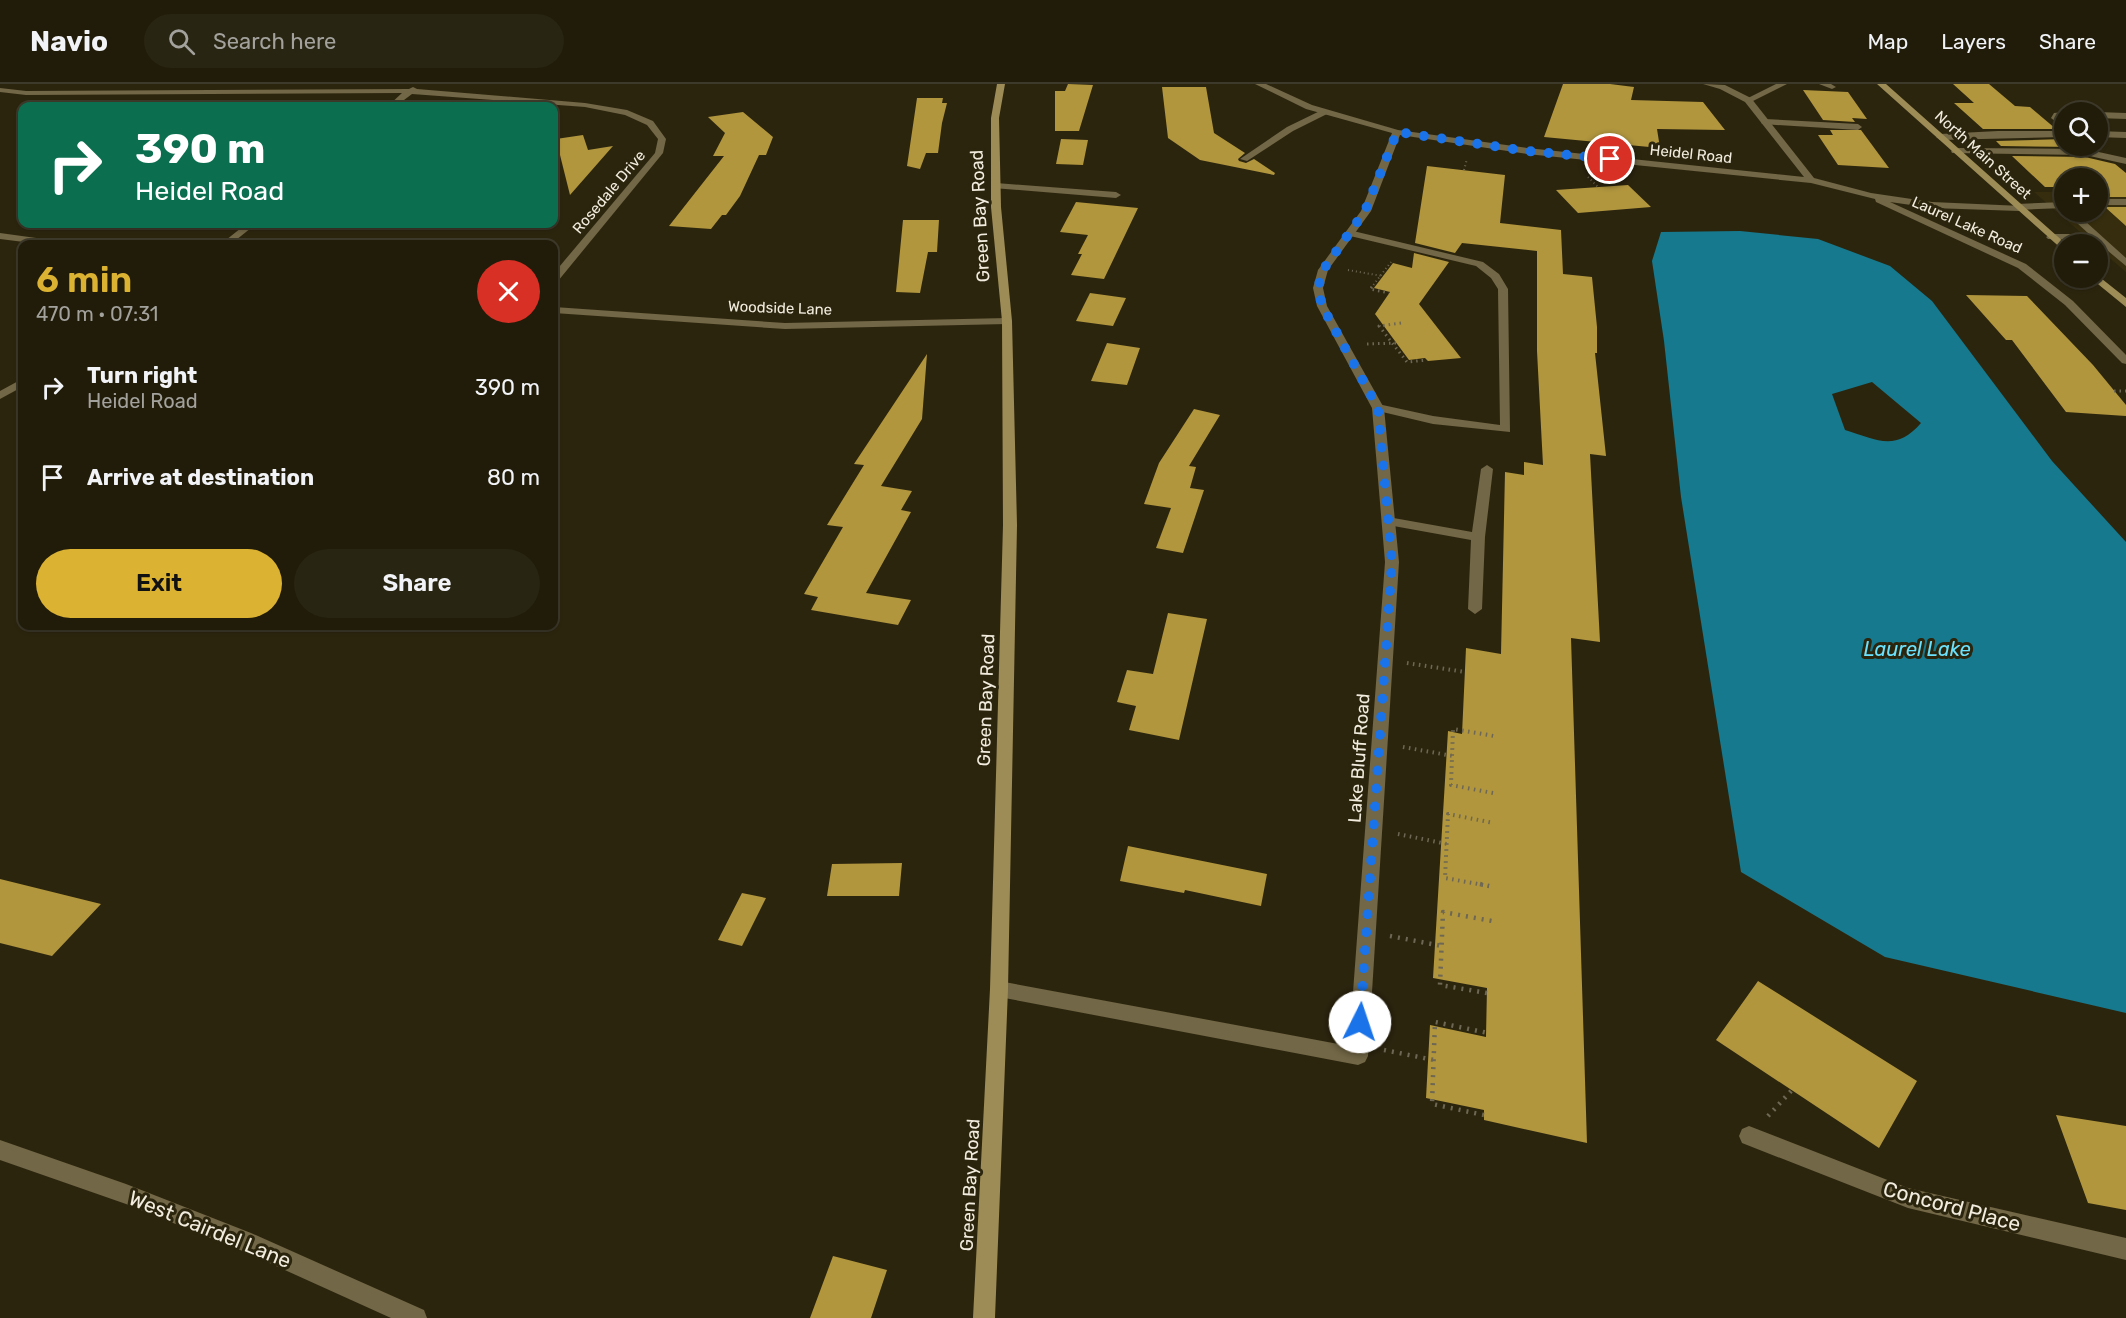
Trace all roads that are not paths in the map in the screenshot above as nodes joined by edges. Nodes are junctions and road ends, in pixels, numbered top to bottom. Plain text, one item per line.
1 (158, 84) edge
2 (421, 84) edge
3 (1001, 84) edge
4 (1259, 84) edge
5 (1707, 84) edge
6 (1783, 84) edge
7 (1881, 84) edge
8 (0, 90) edge
9 (410, 91) junction
10 (141, 93) junction
11 (1748, 100) junction
12 (397, 102) edge
13 (548, 102) edge
14 (558, 103) edge
15 (1324, 112) junction
16 (2108, 116) edge
17 (2126, 116) edge
18 (1765, 122) junction
19 (1858, 127) dead end
20 (1397, 132) junction
21 (2054, 134) edge
22 (2108, 134) edge
23 (2126, 135) edge
24 (1940, 137) junction
25 (1955, 151) junction
26 (1244, 159) dead end
27 (2126, 161) edge
28 (1811, 180) junction
29 (996, 186) junction
30 (1116, 195) dead end
31 (1871, 196) junction
32 (2108, 202) edge
33 (2126, 202) edge
34 (2018, 207) junction
35 (2054, 207) edge
36 (2082, 222) edge
37 (246, 228) edge
38 (1349, 233) junction
39 (2095, 234) edge
40 (0, 236) edge
41 (2051, 237) joint
42 (29, 240) edge
43 (231, 240) edge
44 (2054, 240) edge
45 (2108, 246) edge
46 (2126, 263) edge
47 (558, 274) edge
48 (2108, 288) edge
49 (2126, 304) edge
50 (558, 310) edge
51 (1006, 321) junction
52 (2126, 361) edge
53 (18, 385) edge
54 (0, 396) edge
55 (1378, 408) junction
56 (1487, 469) dead end
57 (1388, 521) junction
58 (1478, 537) junction
59 (1475, 609) dead end
60 (999, 989) junction
61 (1749, 1136) road end
62 (0, 1150) edge
63 (2126, 1249) edge
64 (416, 1318) edge
65 (984, 1318) edge

1 - 10 street
2 - 9 street
3 - 29 street, Green Bay Road
4 - 15 street, Heidel Road
5 - 11 street
6 - 11 street
7 - 24 street, North Main Street
8 - 10 street, Rosedale Drive
9 - 10 street, Rosedale Drive
9 - 12 street
9 - 13 street, Rosedale Drive
11 - 18 street
14 - 47 street, Rosedale Drive
15 - 20 street, Heidel Road
15 - 26 street
16 - 17 street
18 - 19 street
18 - 28 street
20 - 28 street, Heidel Road
20 - 38 street, Lake Bluff Road
21 - 24 street
22 - 23 street
24 - 25 street, North Main Street
25 - 27 street
25 - 34 street, North Main Street
28 - 31 street, Heidel Road
29 - 30 street
29 - 51 street, Green Bay Road
31 - 34 street, Heidel Road
31 - 52 street, Laurel Lake Road
32 - 33 street
34 - 35 street, Heidel Road
34 - 41 street, North Main Street
36 - 39 street
37 - 43 street
38 - 55 street, Lake Bluff Road
38 - 55 street
40 - 42 street
41 - 44 street, North Main Street
45 - 46 street
48 - 49 street
50 - 51 street, Woodside Lane
51 - 60 street, Green Bay Road
53 - 54 street
55 - 57 street, Lake Bluff Road
56 - 58 street
57 - 58 street
57 - 60 street, Lake Bluff Road
58 - 59 street
60 - 65 street, Green Bay Road
61 - 63 street, Concord Place
62 - 64 street, West Cairdel Lane

